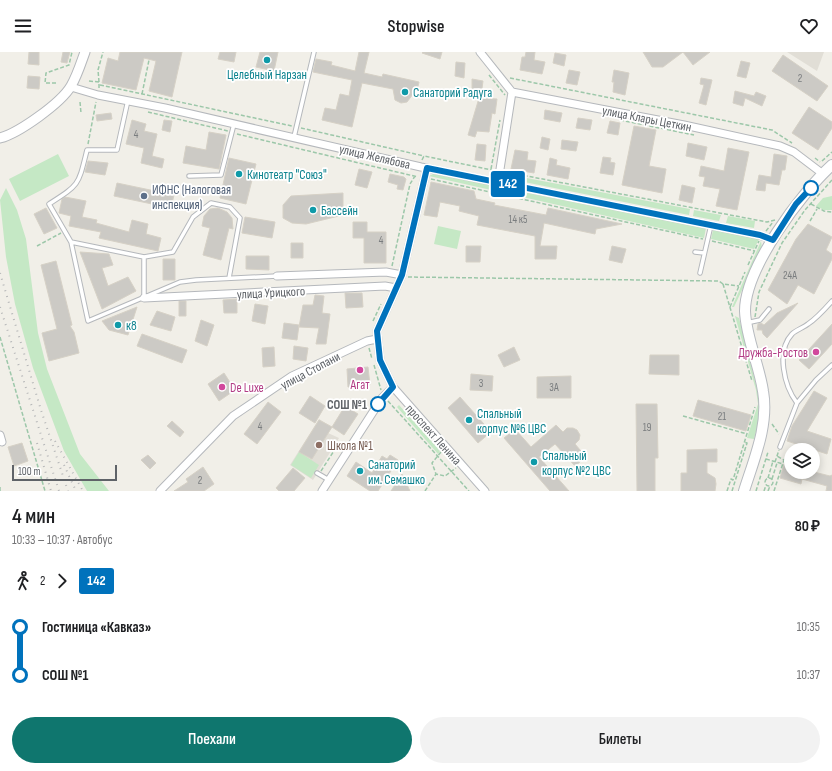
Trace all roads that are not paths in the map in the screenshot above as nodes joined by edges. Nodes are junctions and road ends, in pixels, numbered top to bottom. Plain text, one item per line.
1 (85, 52) edge
2 (314, 52) edge
3 (480, 52) edge
4 (71, 87) junction
5 (512, 92) junction
6 (128, 100) junction
7 (234, 124) junction
8 (294, 137) junction
9 (0, 138) edge
10 (823, 162) edge
11 (424, 165) junction
12 (823, 174) junction
13 (189, 176) dead end
14 (498, 182) junction
15 (711, 225) junction
16 (773, 240) junction
17 (71, 242) junction
18 (695, 252) dead end
19 (704, 253) junction
20 (144, 257) junction
21 (700, 274) dead end
22 (277, 276) joint
23 (405, 276) junction
24 (229, 278) junction
25 (396, 288) junction
26 (144, 298) junction
27 (832, 301) edge
28 (769, 309) dead end
29 (751, 322) junction
30 (377, 339) junction
31 (832, 366) edge
32 (393, 387) junction
33 (797, 403) junction
34 (780, 447) dead end
35 (318, 473) road end
36 (328, 480) junction
37 (160, 491) edge
38 (322, 491) edge
39 (484, 491) edge
40 (744, 491) edge

1 - 4 street
2 - 8 lane
3 - 5 street
4 - 6 street, улица Желябова
4 - 9 street
5 - 12 street, улица Клары Цеткин
5 - 14 street
6 - 7 street, улица Желябова
6 - 17 lane
7 - 8 street, улица Желябова
7 - 13 lane
8 - 11 street, улица Желябова
10 - 12 main road
11 - 14 street, улица Желябова
11 - 23 street, проспект Ленина
12 - 16 main road
14 - 15 street, улица Желябова
15 - 16 street, улица Желябова
15 - 19 lane
16 - 29 main road
17 - 20 lane
17 - 26 lane
18 - 19 lane
19 - 21 lane
20 - 24 lane
20 - 26 lane
22 - 23 street, улица Урицкого
22 - 24 lane
23 - 25 street, проспект Ленина
24 - 26 lane
25 - 26 street, улица Урицкого
25 - 30 street, проспект Ленина
27 - 33 lane
28 - 29 lane
29 - 40 main road
30 - 32 street, проспект Ленина
30 - 37 street, улица Стопани
31 - 33 lane
32 - 36 street
32 - 39 street, проспект Ленина
33 - 34 lane
35 - 36 lane
36 - 38 street

